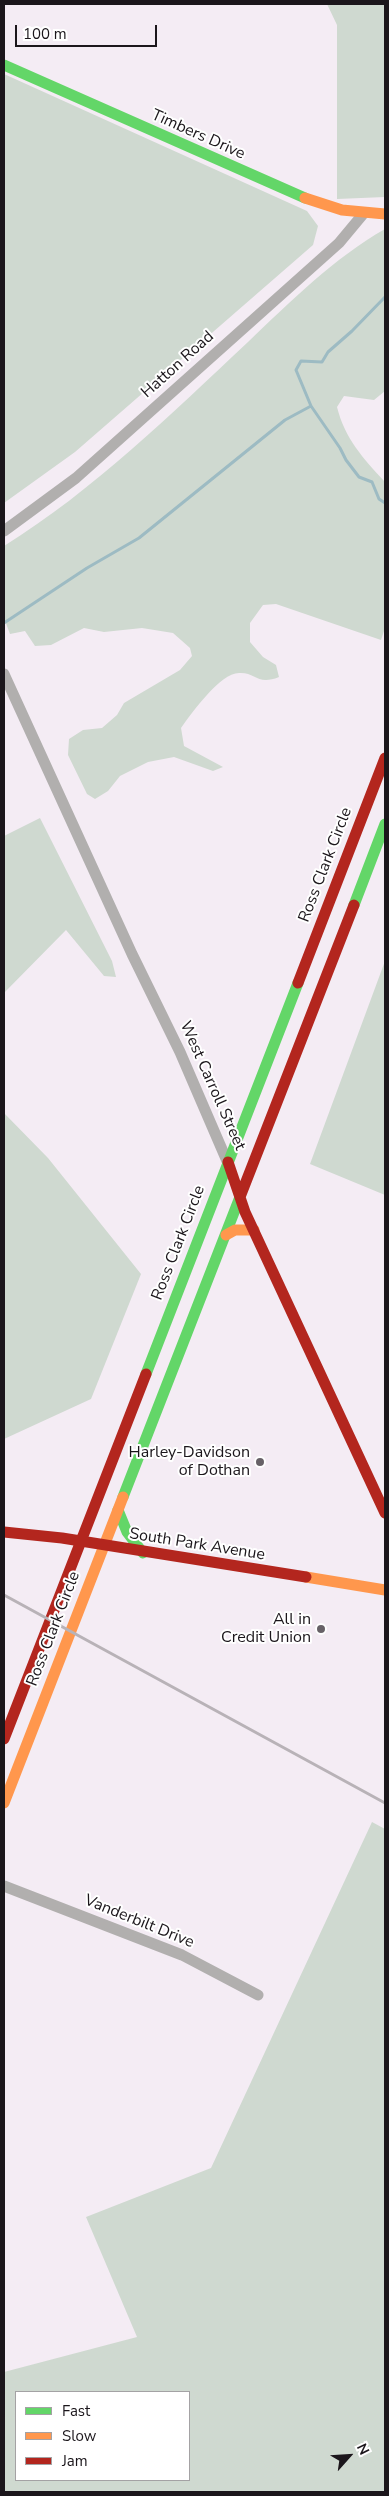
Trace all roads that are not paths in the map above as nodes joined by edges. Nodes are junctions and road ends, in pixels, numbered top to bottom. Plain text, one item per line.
1 (4, 65) edge
2 (364, 213) junction
3 (385, 214) edge
4 (4, 530) edge
5 (4, 674) edge
6 (385, 758) edge
7 (385, 824) edge
8 (228, 1162) junction
9 (240, 1198) junction
10 (254, 1230) junction
11 (226, 1235) junction
12 (176, 1297) junction
13 (198, 1306) junction
14 (122, 1434) junction
15 (145, 1442) junction
16 (118, 1510) junction
17 (385, 1513) edge
18 (4, 1532) edge
19 (80, 1542) junction
20 (104, 1546) junction
21 (143, 1553) junction
22 (385, 1590) edge
23 (4, 1739) edge
24 (4, 1803) edge
25 (4, 1886) edge
26 (258, 1995) dead end

1 - 2 main road, Timbers Drive
2 - 3 main road, Timbers Drive
2 - 4 street, Hatton Road
5 - 8 street, West Carroll Street
6 - 8 main road, Ross Clark Circle
7 - 9 main road, Ross Clark Circle
8 - 9 main road, West Carroll Street
8 - 12 main road, Ross Clark Circle
9 - 10 main road, West Carroll Street
9 - 11 main road, Ross Clark Circle
10 - 11 main road
10 - 17 main road, West Carroll Street
11 - 13 main road, Ross Clark Circle
12 - 13 main road
12 - 14 main road, Ross Clark Circle
13 - 15 main road, Ross Clark Circle
14 - 15 main road
14 - 19 main road, Ross Clark Circle
15 - 16 main road, Ross Clark Circle
16 - 20 main road, Ross Clark Circle
16 - 21 main road
18 - 19 main road, South Park Avenue
19 - 20 main road, South Park Avenue
19 - 23 main road, Ross Clark Circle
20 - 21 main road, South Park Avenue
20 - 24 main road, Ross Clark Circle
21 - 22 main road, South Park Avenue
25 - 26 street, Vanderbilt Drive

